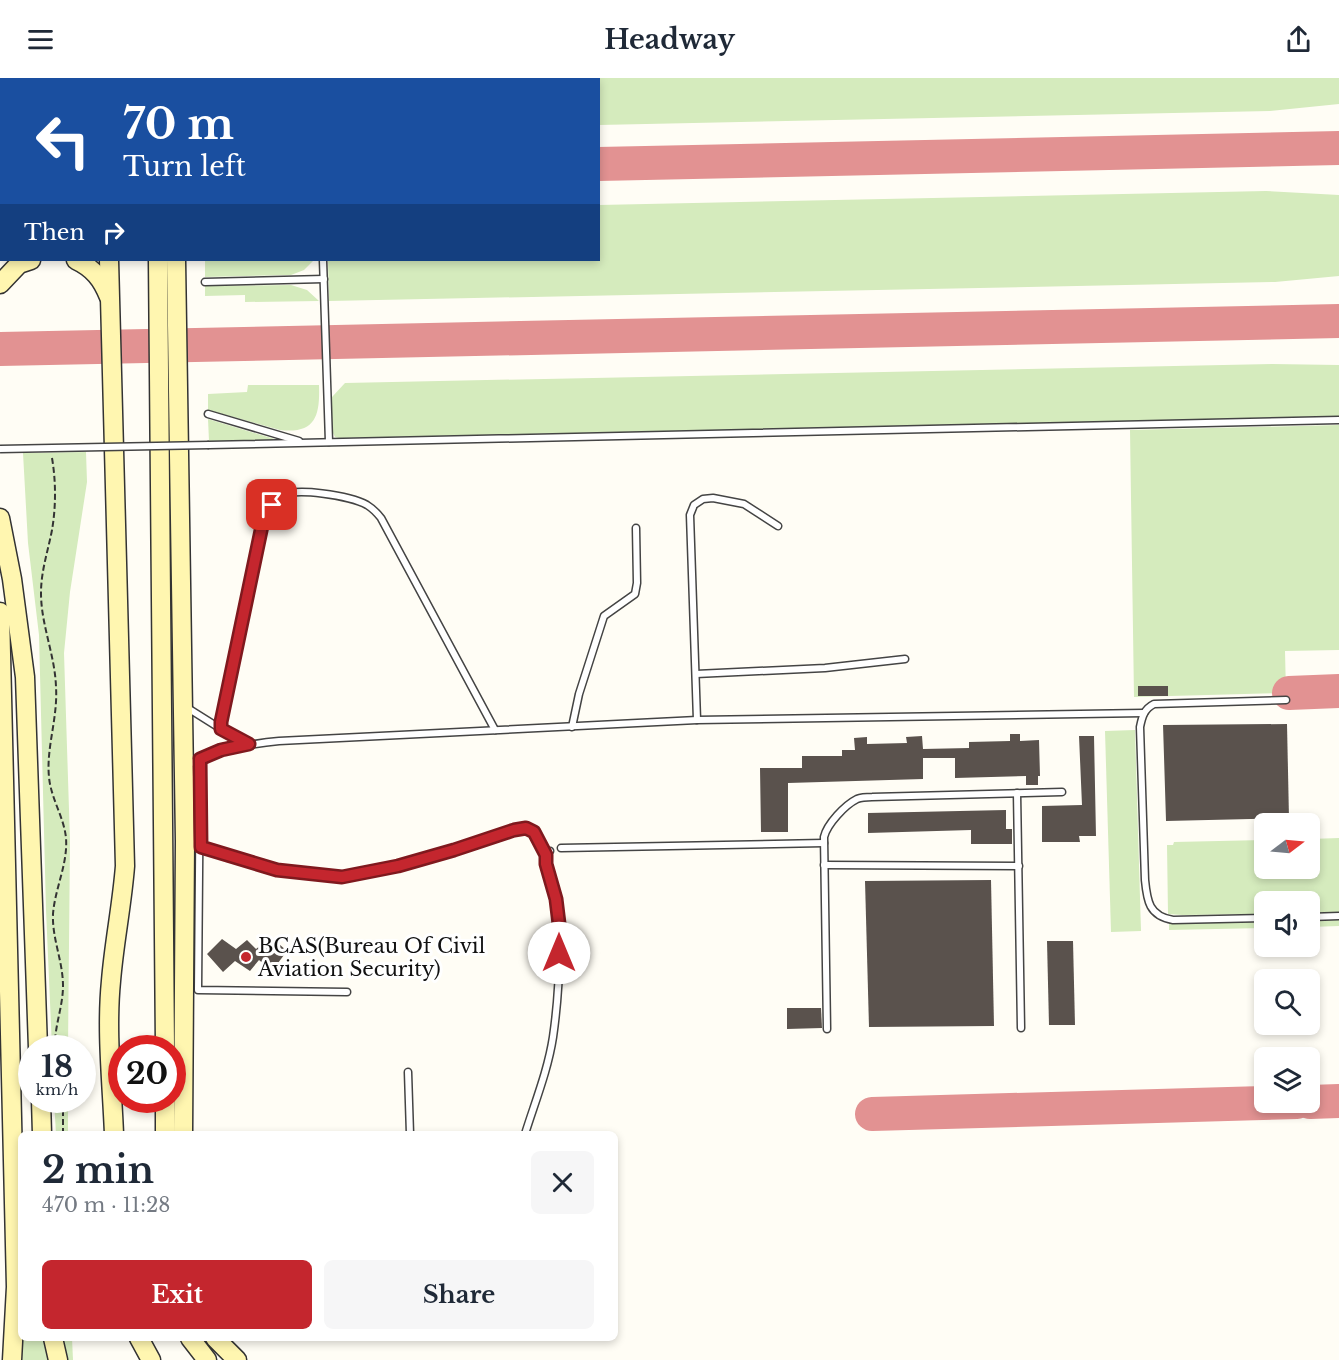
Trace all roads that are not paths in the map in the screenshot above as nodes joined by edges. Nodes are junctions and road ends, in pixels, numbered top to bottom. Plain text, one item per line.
1 (28, 261) edge
2 (78, 261) edge
3 (109, 261) edge
4 (158, 261) edge
5 (176, 261) edge
6 (323, 261) edge
7 (324, 279) junction
8 (205, 282) dead end
9 (0, 284) edge
10 (111, 303) junction
11 (208, 414) dead end
12 (1339, 420) edge
13 (328, 442) junction
14 (304, 443) junction
15 (0, 449) edge
16 (0, 518) edge
17 (778, 526) dead end
18 (636, 528) dead end
19 (0, 612) edge
20 (905, 659) dead end
21 (696, 674) junction
22 (1286, 700) dead end
23 (183, 705) junction
24 (1144, 713) junction
25 (697, 720) junction
26 (572, 727) junction
27 (221, 729) junction
28 (495, 730) junction
29 (249, 744) junction
30 (192, 763) junction
31 (1062, 792) dead end
32 (1017, 793) junction
33 (824, 843) junction
34 (201, 847) junction
35 (561, 848) dead end
36 (824, 865) junction
37 (1018, 866) junction
38 (1339, 916) edge
39 (1320, 917) edge
40 (1254, 918) edge
41 (3, 956) edge
42 (347, 992) dead end
43 (1021, 1028) dead end
44 (827, 1029) dead end
45 (38, 1035) edge
46 (165, 1035) edge
47 (408, 1071) dead end
48 (41, 1113) edge
49 (165, 1113) edge
50 (42, 1131) edge
51 (114, 1131) edge
52 (165, 1131) edge
53 (183, 1131) edge
54 (410, 1131) edge
55 (526, 1131) edge
56 (54, 1341) edge
57 (141, 1341) edge
58 (192, 1341) edge
59 (217, 1341) edge
60 (12, 1360) edge
61 (58, 1360) edge
62 (151, 1360) edge
63 (207, 1360) edge
64 (237, 1360) edge

1 - 9 main road
2 - 10 main road
3 - 10 main road
4 - 46 main road
5 - 23 main road
6 - 7 lane
7 - 8 lane
7 - 13 lane
10 - 51 main road
11 - 14 lane
12 - 13 lane
13 - 14 lane
14 - 15 lane, bridge
16 - 45 main road
17 - 21 lane
18 - 26 lane
19 - 41 main road
20 - 21 lane
21 - 25 lane
22 - 24 lane
23 - 27 lane
23 - 30 main road
24 - 25 lane
24 - 40 lane
25 - 26 lane
26 - 28 lane
27 - 28 lane
27 - 29 lane
28 - 29 lane
29 - 30 lane
30 - 34 lane
30 - 53 main road
31 - 32 lane
32 - 33 lane
32 - 37 lane
33 - 35 lane
33 - 36 lane
34 - 42 lane
34 - 55 lane
36 - 37 lane
36 - 44 lane
37 - 43 lane
38 - 39 lane
41 - 60 main road
47 - 54 lane
48 - 50 main road
49 - 52 main road
56 - 61 main road
57 - 62 main road
58 - 63 main road
59 - 64 main road

